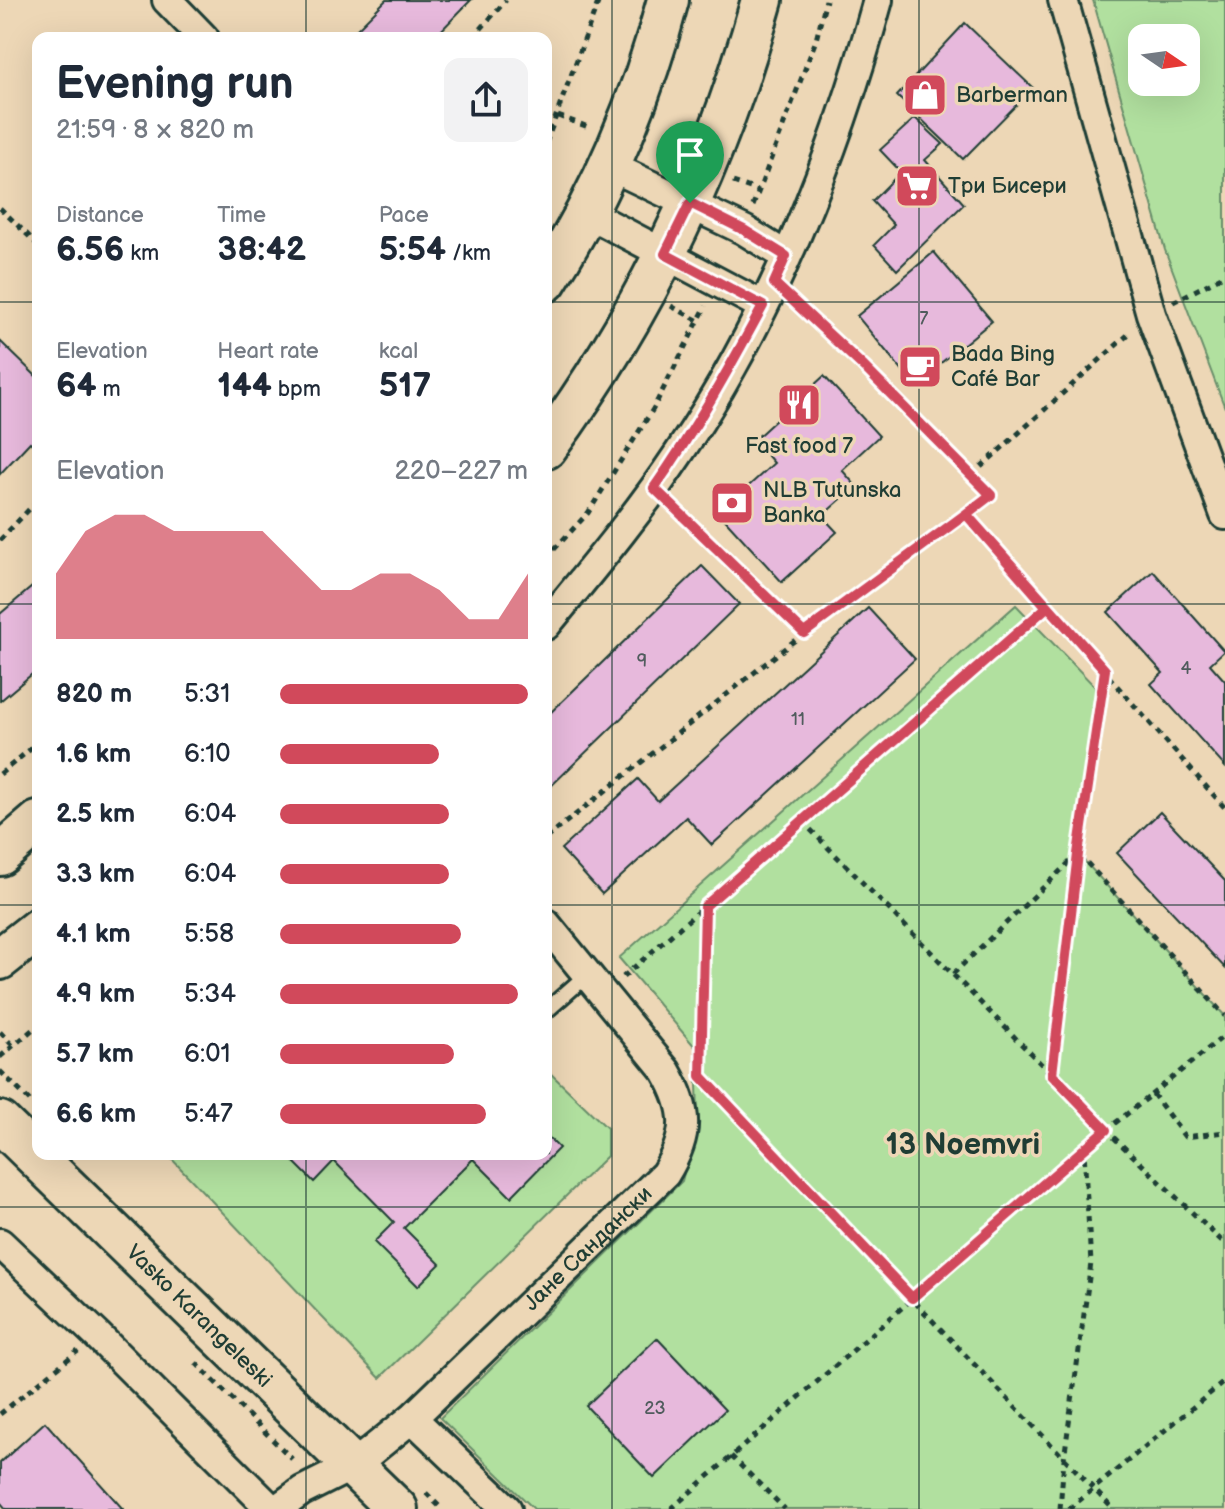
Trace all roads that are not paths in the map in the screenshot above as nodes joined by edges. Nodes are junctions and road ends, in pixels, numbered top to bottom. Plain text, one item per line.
1 (167, 0) edge
2 (668, 0) edge
3 (762, 0) edge
4 (878, 0) edge
5 (1063, 0) edge
6 (198, 32) edge
7 (610, 166) junction
8 (690, 203) junction
9 (587, 213) junction
10 (665, 254) junction
11 (786, 256) junction
12 (552, 271) edge
13 (768, 294) junction
14 (552, 440) edge
15 (1225, 515) edge
16 (552, 617) edge
17 (32, 827) edge
18 (0, 855) edge
19 (552, 931) edge
20 (32, 934) edge
21 (0, 959) edge
22 (595, 985) junction
23 (552, 1008) edge
24 (0, 1122) edge
25 (32, 1153) edge
26 (39, 1160) edge
27 (0, 1243) edge
28 (412, 1418) junction
29 (354, 1465) junction
30 (274, 1509) edge
31 (397, 1509) edge
32 (507, 1509) edge

1 - 6 street
2 - 7 street
3 - 8 street
4 - 11 street
5 - 15 street
7 - 8 street
7 - 9 street
8 - 10 street
8 - 11 street
9 - 10 street
9 - 12 street
10 - 13 street
10 - 14 street
11 - 13 street
13 - 16 street
17 - 18 street
19 - 22 street, Јане Сандански
20 - 21 street
22 - 23 lane
22 - 28 street, Јане Сандански
24 - 25 street, Vasko Karangeleski
26 - 29 street, Vasko Karangeleski
27 - 30 street, Јане Сандански
28 - 29 street, Јане Сандански
28 - 32 street
29 - 30 street, Јане Сандански
29 - 31 street, Vasko Karangeleski

